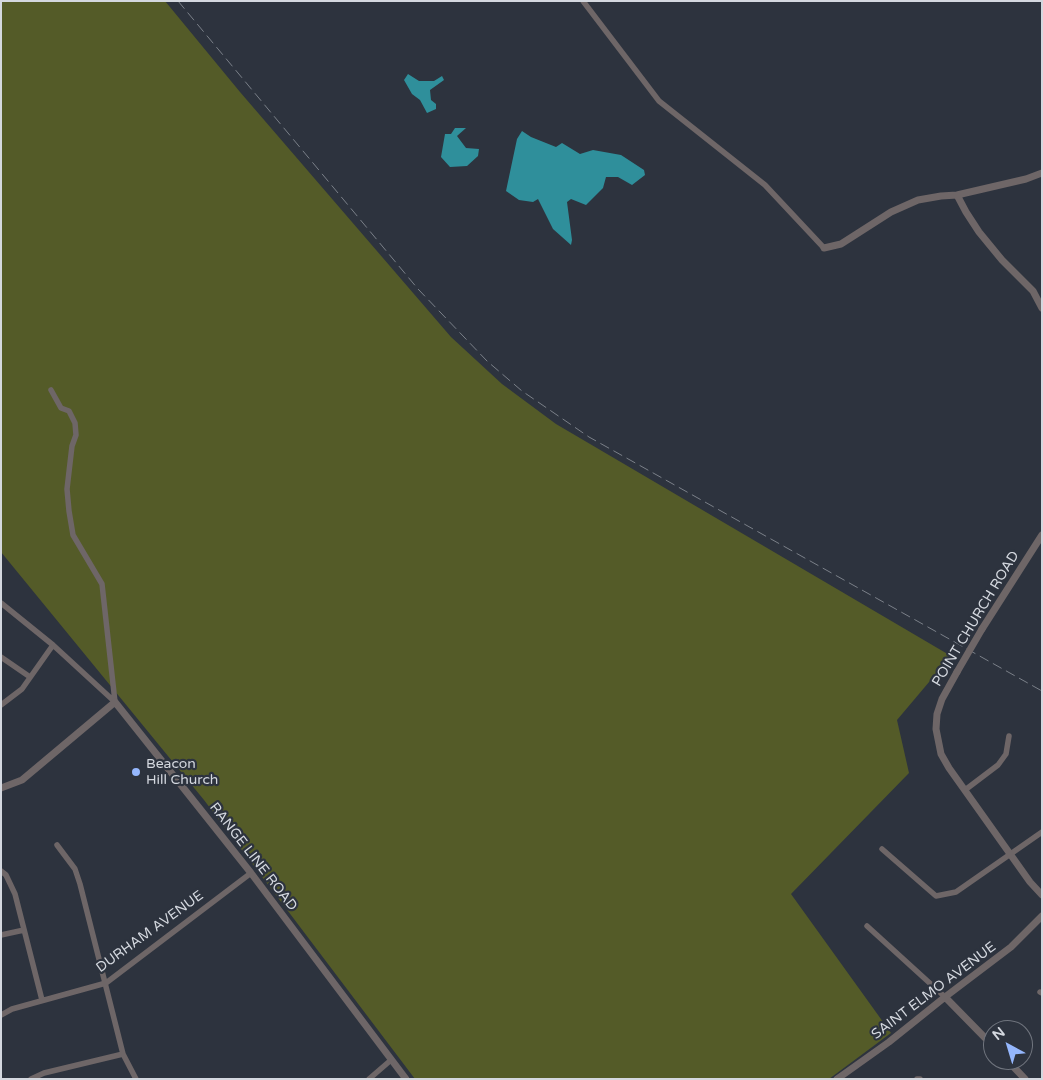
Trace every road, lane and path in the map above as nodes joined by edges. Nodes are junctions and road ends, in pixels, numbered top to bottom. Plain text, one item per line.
1 (583, 1) edge
2 (1042, 173) edge
3 (957, 195) junction
4 (824, 248) joint
5 (1042, 308) edge
6 (52, 390) dead end
7 (1042, 535) edge
8 (1, 603) edge
9 (53, 644) junction
10 (1, 656) edge
11 (30, 677) junction
12 (115, 702) junction
13 (1, 705) edge
14 (1010, 736) dead end
15 (1, 788) edge
16 (966, 790) junction
17 (1042, 832) edge
18 (57, 845) dead end
19 (882, 849) dead end
20 (1012, 854) junction
21 (1, 871) edge
22 (250, 873) junction
23 (1042, 895) edge
24 (1042, 916) edge
25 (867, 926) dead end
26 (24, 930) junction
27 (1, 935) edge
28 (106, 983) junction
29 (945, 997) junction
30 (42, 1000) junction
31 (1, 1015) edge
32 (983, 1036) edge
33 (123, 1054) junction
34 (391, 1060) junction
35 (1016, 1070) edge
36 (31, 1079) edge
37 (136, 1079) edge
38 (369, 1079) edge
39 (406, 1079) edge
40 (837, 1079) edge
41 (1025, 1079) edge

1 - 4 street
2 - 3 street
3 - 4 street
3 - 5 street
6 - 12 street
7 - 16 street, POINT CHURCH ROAD, bridge
8 - 9 street, RANGE LINE ROAD
9 - 11 street
9 - 12 street, RANGE LINE ROAD
10 - 11 street
11 - 13 street
12 - 15 street
12 - 22 street, RANGE LINE ROAD
14 - 16 street
16 - 20 street, POINT CHURCH ROAD
17 - 20 street
18 - 28 street
19 - 20 street
20 - 23 street, POINT CHURCH ROAD
21 - 26 street
22 - 28 street, DURHAM AVENUE
22 - 34 street, RANGE LINE ROAD
24 - 29 street, SAINT ELMO AVENUE
25 - 29 street
26 - 27 street
26 - 30 street
28 - 30 street, DURHAM AVENUE
28 - 33 street
29 - 32 street
29 - 40 street, SAINT ELMO AVENUE
30 - 31 street, DURHAM AVENUE
33 - 36 street
33 - 37 street
34 - 38 street
34 - 39 street, RANGE LINE ROAD
35 - 41 street

